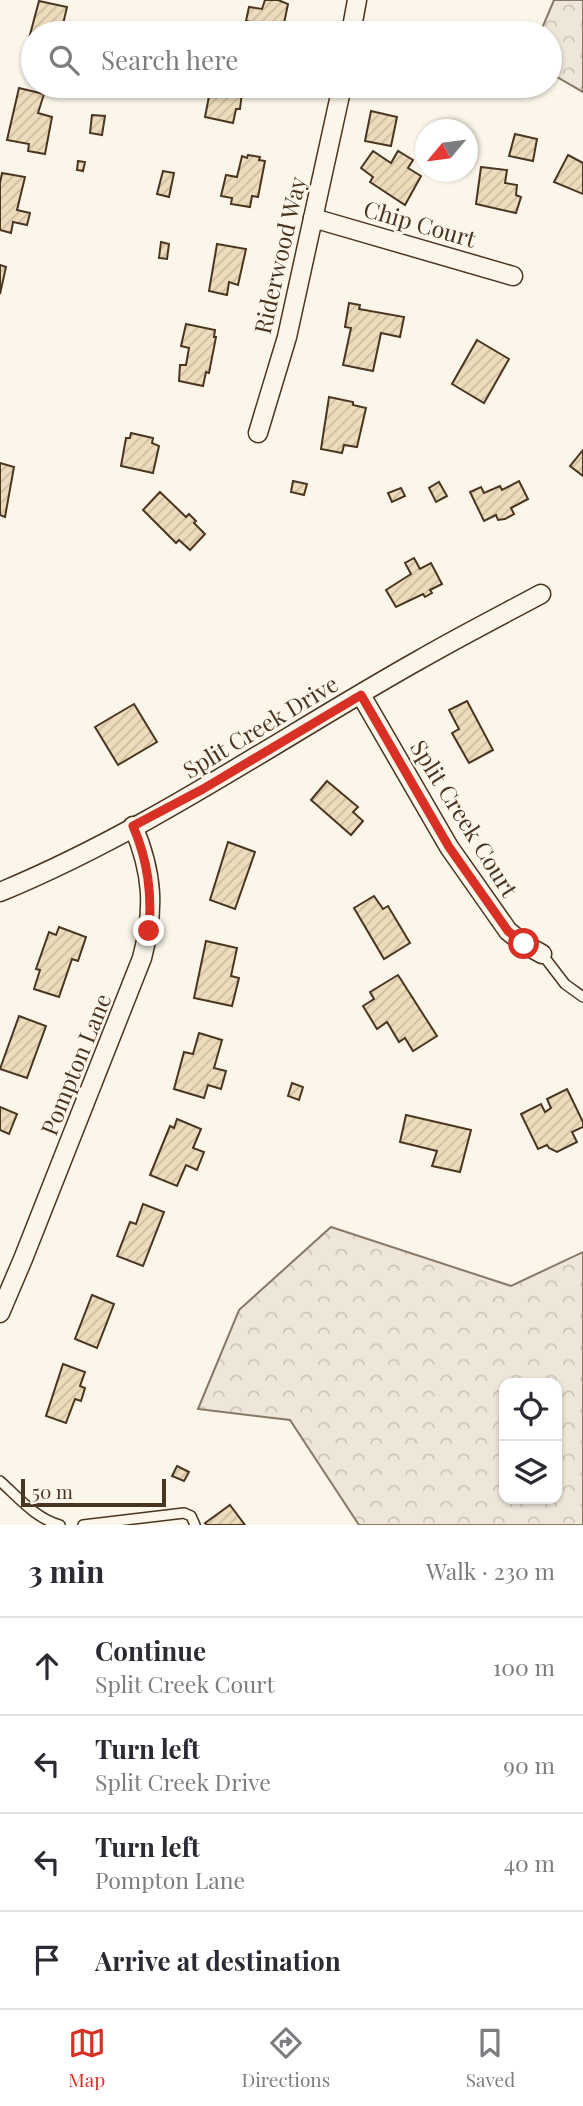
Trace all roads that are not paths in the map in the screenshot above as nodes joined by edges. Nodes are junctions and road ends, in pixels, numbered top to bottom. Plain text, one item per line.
1 (357, 0) edge
2 (353, 21) edge
3 (339, 98) edge
4 (313, 218) junction
5 (513, 276) dead end
6 (258, 433) dead end
7 (541, 594) dead end
8 (361, 695) junction
9 (133, 826) junction
10 (0, 892) edge
11 (542, 954) joint
12 (583, 997) edge
13 (0, 1312) edge
14 (0, 1480) edge
15 (60, 1525) edge
16 (83, 1525) edge
17 (195, 1525) edge

1 - 2 street
3 - 4 street, Riderwood Way
4 - 5 street, Chip Court
4 - 6 street, Riderwood Way
7 - 8 street, Split Creek Drive
8 - 9 street, Split Creek Drive
8 - 11 street, Split Creek Court
9 - 10 street, Split Creek Drive
9 - 13 street, Pompton Lane
11 - 12 lane
14 - 15 lane
16 - 17 lane

